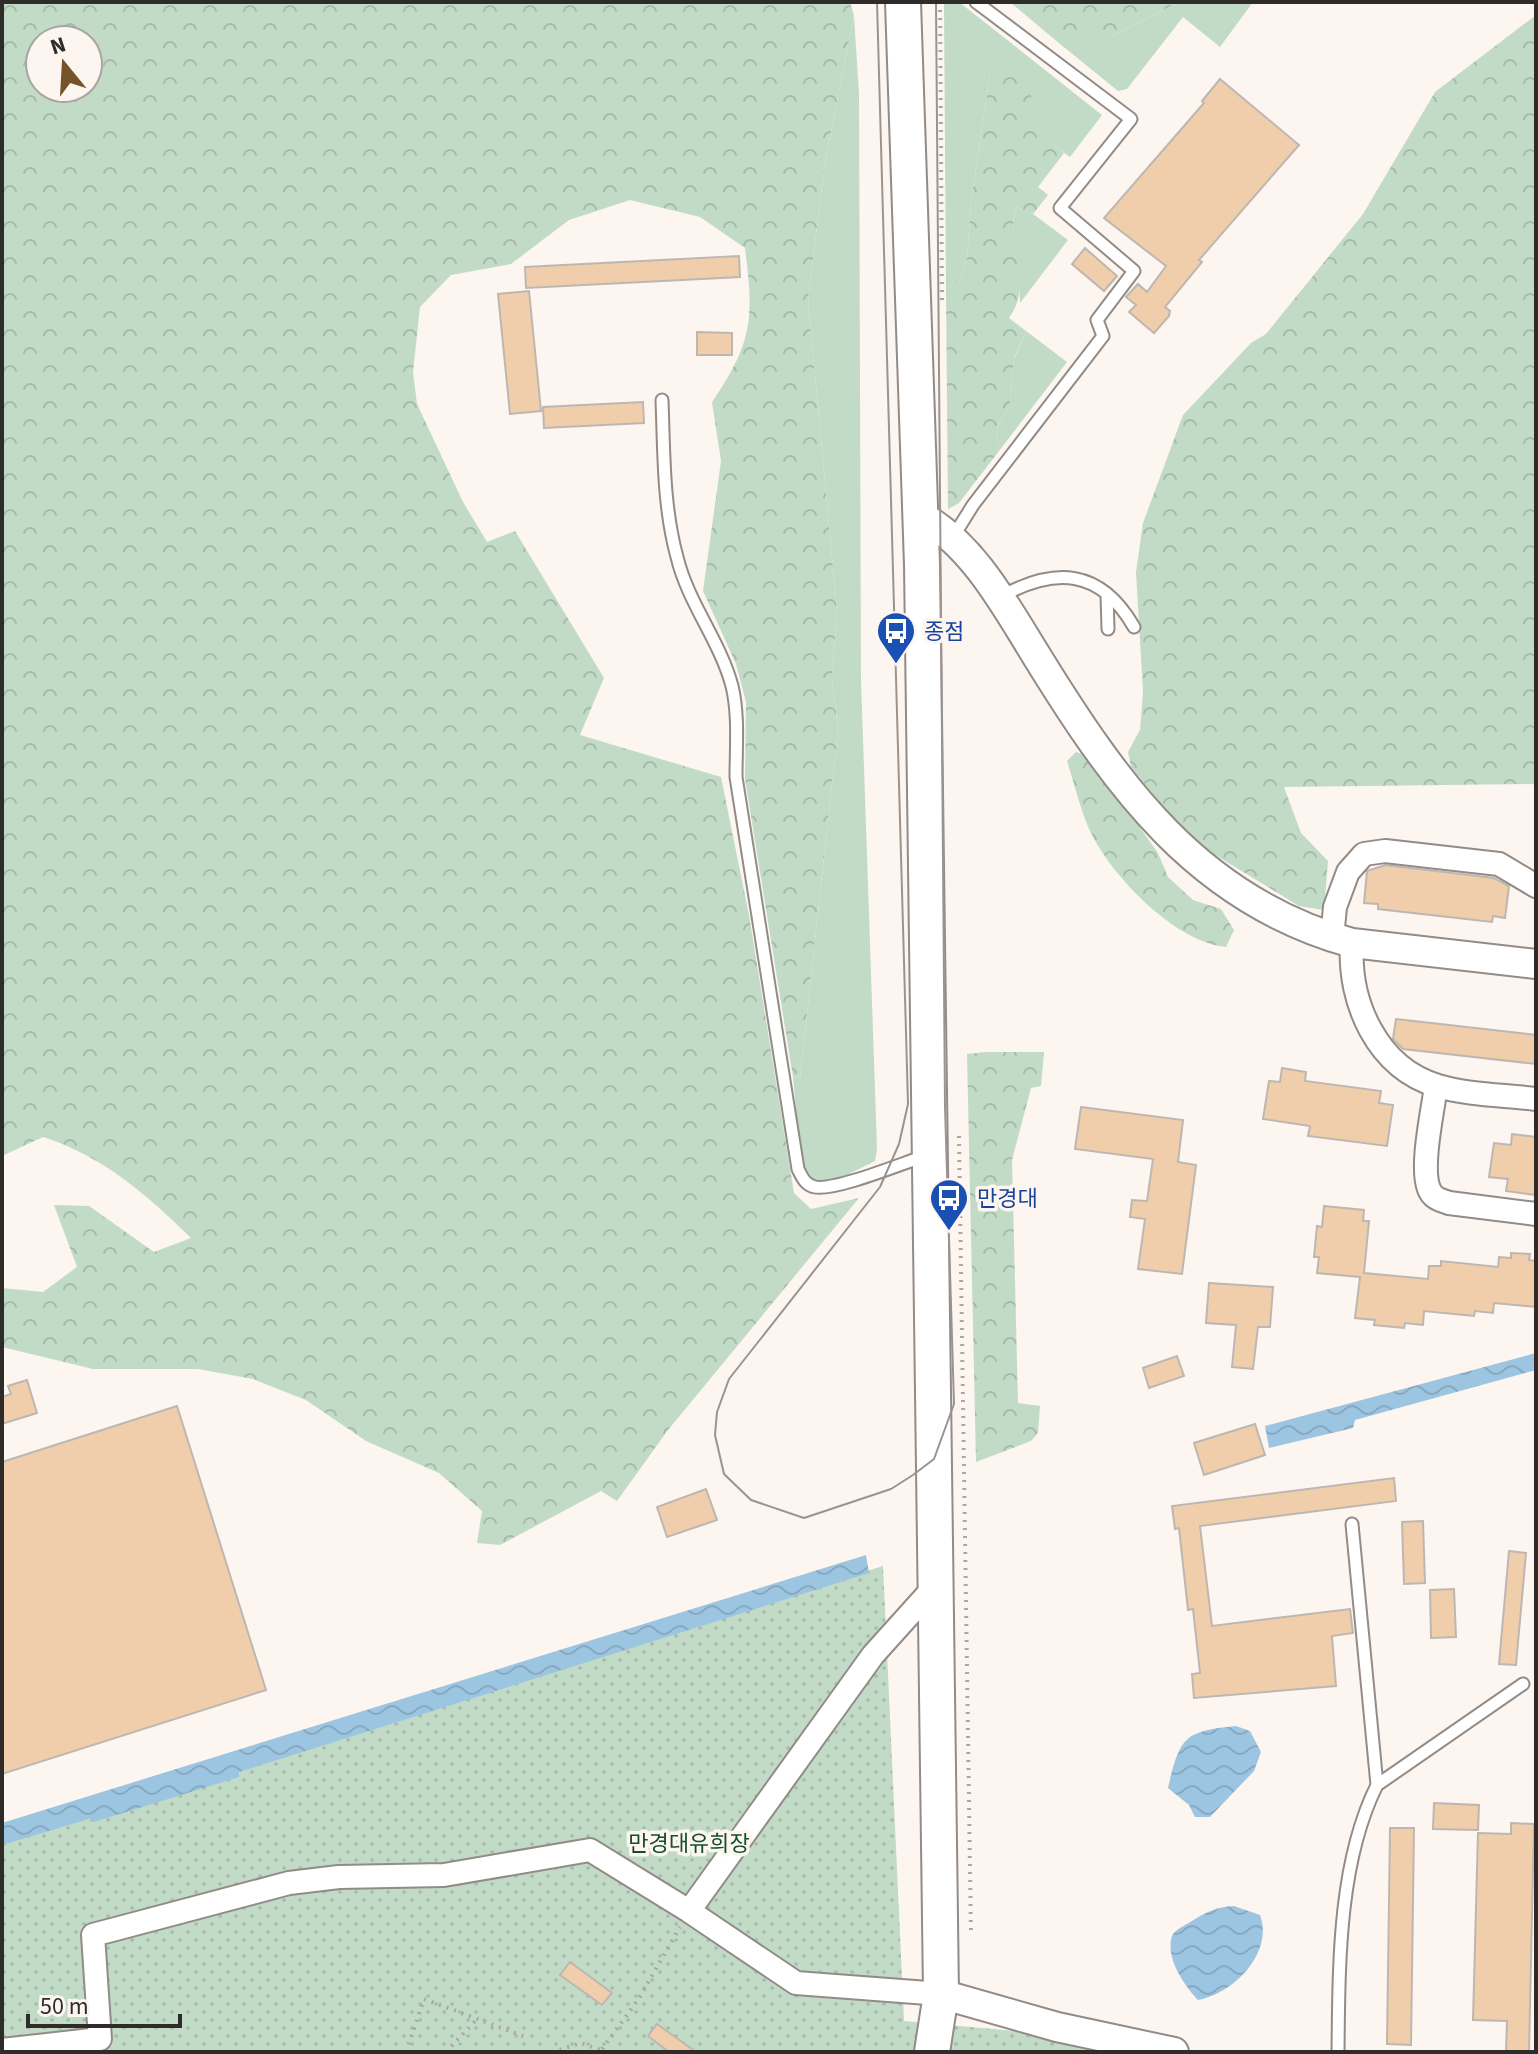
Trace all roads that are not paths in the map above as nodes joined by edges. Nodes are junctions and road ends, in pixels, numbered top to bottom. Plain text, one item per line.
1 (903, 2) edge
2 (976, 2) edge
3 (662, 400) dead end
4 (921, 516) junction
5 (953, 537) junction
6 (1107, 594) junction
7 (999, 597) junction
8 (1134, 627) dead end
9 (1108, 629) dead end
10 (1536, 886) edge
11 (1342, 941) junction
12 (1536, 964) edge
13 (1436, 1086) junction
14 (1536, 1099) edge
15 (930, 1154) junction
16 (1536, 1214) edge
17 (1352, 1524) dead end
18 (936, 1585) junction
19 (1523, 1684) dead end
20 (1377, 1785) junction
21 (689, 1911) junction
22 (941, 1994) junction
23 (100, 2046) edge
24 (2, 2050) edge
25 (932, 2052) edge
26 (1174, 2052) edge
27 (1338, 2052) edge

1 - 4 main road
2 - 5 lane
3 - 15 lane
4 - 5 street
4 - 15 main road
5 - 7 street
6 - 7 lane
6 - 8 lane
6 - 9 lane
7 - 11 street
10 - 11 street
11 - 12 street
11 - 13 street
13 - 14 street
13 - 16 street
15 - 18 main road
17 - 20 lane
18 - 21 street
18 - 22 main road
19 - 20 lane
20 - 27 lane
21 - 22 street
21 - 23 street
22 - 25 main road
22 - 26 street
23 - 24 street

